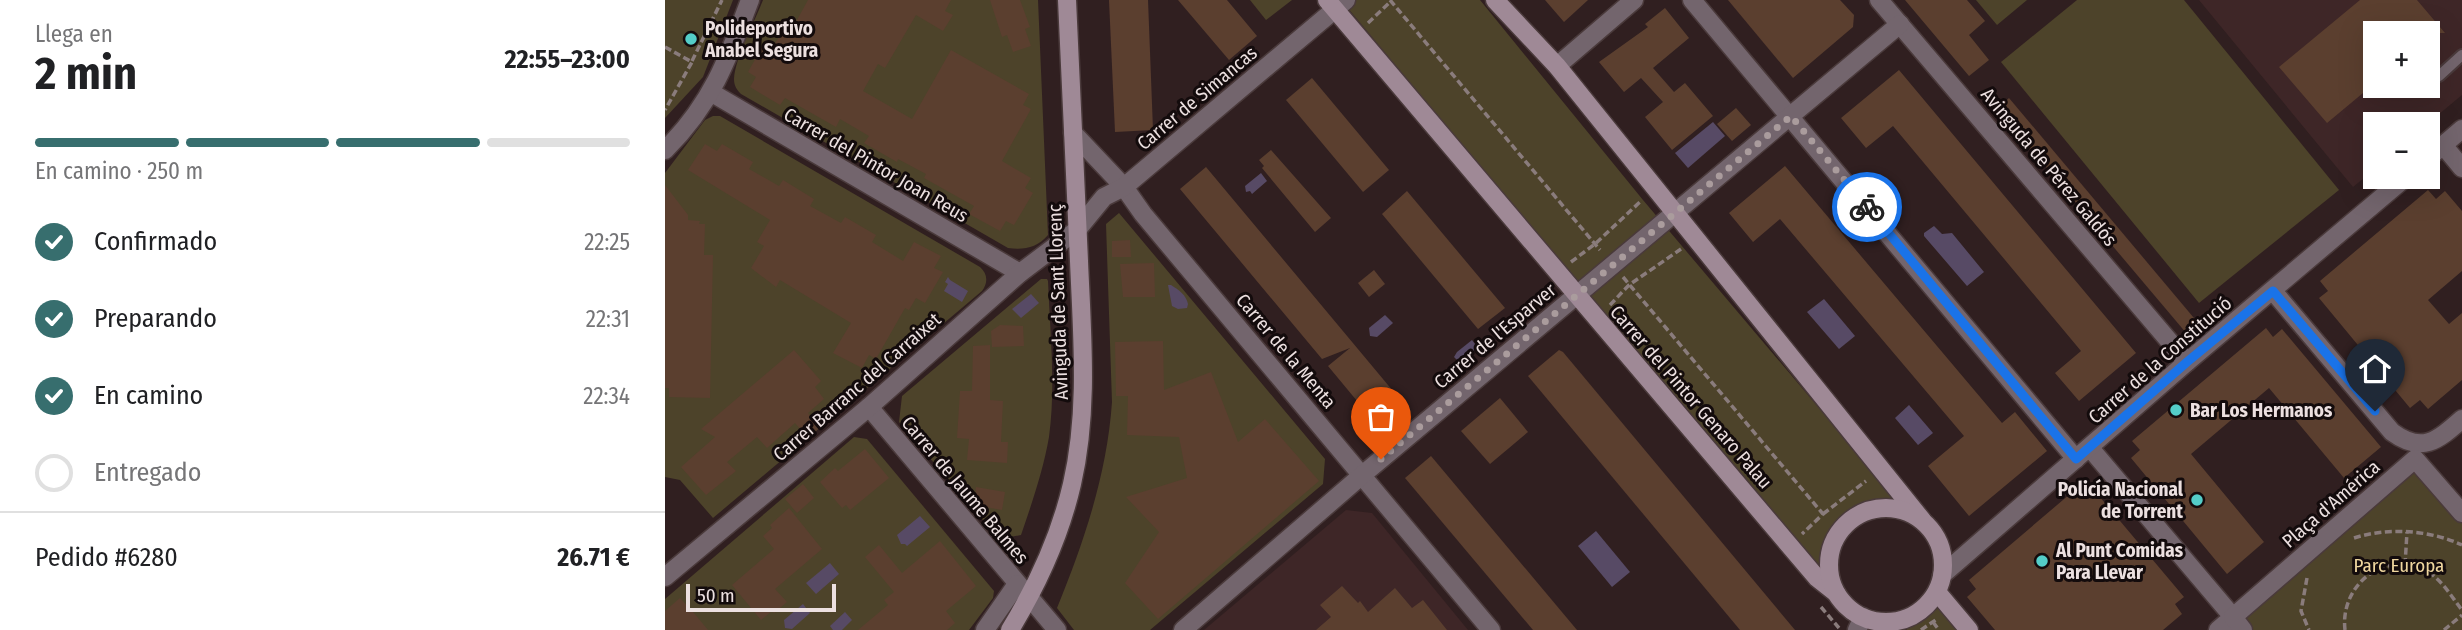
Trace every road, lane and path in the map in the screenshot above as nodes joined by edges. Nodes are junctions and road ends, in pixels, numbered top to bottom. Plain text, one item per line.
1 (722, 0) edge
2 (750, 0) edge
3 (1067, 0) edge
4 (1392, 0) edge
5 (1496, 0) edge
6 (1634, 0) edge
7 (1692, 0) edge
8 (1879, 0) edge
9 (1336, 3) edge
10 (1900, 24) junction
11 (1356, 34) junction
12 (665, 47) edge
13 (2462, 55) edge
14 (691, 63) junction
15 (1557, 66) junction
16 (2440, 74) edge
17 (712, 93) junction
18 (665, 110) edge
19 (1791, 116) junction
20 (2462, 129) edge
21 (1073, 133) junction
22 (2443, 145) junction
23 (2440, 148) edge
24 (665, 150) edge
25 (2462, 168) edge
26 (1123, 187) junction
27 (1655, 187) junction
28 (2392, 189) edge
29 (1677, 213) junction
30 (1077, 230) junction
31 (1697, 238) junction
32 (1020, 272) junction
33 (1556, 272) junction
34 (2273, 291) junction
35 (1577, 296) junction
36 (1597, 319) junction
37 (2187, 362) junction
38 (869, 407) junction
39 (2462, 419) edge
40 (2083, 453) junction
41 (1881, 469) junction
42 (1361, 476) junction
43 (2462, 513) edge
44 (1823, 514) dead end
45 (1922, 520) junction
46 (2407, 532) junction
47 (2350, 541) dead end
48 (2462, 545) edge
49 (2405, 565) junction
50 (2309, 574) dead end
51 (665, 577) edge
52 (1017, 584) junction
53 (1940, 584) junction
54 (1836, 593) junction
55 (1029, 599) junction
56 (2462, 610) edge
57 (2462, 615) edge
58 (1933, 622) dead end
59 (2238, 623) edge
60 (1860, 624) edge
61 (1903, 625) edge
62 (985, 630) edge
63 (1010, 630) edge
64 (1056, 630) edge
65 (1183, 630) edge
66 (1491, 630) edge
67 (1940, 630) edge
68 (1969, 630) edge
69 (2218, 630) edge
70 (2309, 630) edge
71 (2345, 630) edge
72 (2444, 630) edge

1 - 14 path
2 - 17 street
3 - 21 street, Avinguda de Sant Llorenç
4 - 11 path
5 - 15 street
6 - 15 street
7 - 19 street
8 - 10 street, Avinguda de Pérez Galdós
9 - 11 street, Carrer del Pintor Genaro Palau
9 - 26 street, Carrer de Simancas
10 - 19 street, Carrer de l'Esparver
10 - 37 street, Avinguda de Pérez Galdós
11 - 33 street, Carrer del Pintor Genaro Palau
12 - 14 path
13 - 16 lane
14 - 18 path
15 - 27 street
17 - 24 street
17 - 32 street, Carrer del Pintor Joan Reus
19 - 29 street, Carrer de l'Esparver
19 - 40 street
20 - 22 street
21 - 26 street, Carrer de la Menta
21 - 30 street, Avinguda de Sant Llorenç
22 - 23 street
22 - 25 street
26 - 30 street, Carrer de Simancas
26 - 42 street, Carrer de la Menta
27 - 29 street
27 - 33 path
28 - 34 street, Carrer de la Constitució
29 - 31 street
29 - 35 street, Carrer de l'Esparver
30 - 32 street, Carrer Barranc del Carraixet
30 - 55 street, Avinguda de Sant Llorenç
31 - 36 path
31 - 41 street
32 - 38 street, Carrer Barranc del Carraixet
33 - 35 street, Carrer del Pintor Genaro Palau
34 - 37 street, Carrer de la Constitució
34 - 39 street
35 - 36 street, Carrer del Pintor Genaro Palau
35 - 42 street, Carrer de l'Esparver
36 - 54 street, Carrer del Pintor Genaro Palau
37 - 40 street, Carrer de la Constitució
38 - 51 street, Carrer Barranc del Carraixet
38 - 52 street, Carrer de Jaume Balmes
40 - 53 street, Carrer de la Constitució
40 - 59 street
41 - 44 path
41 - 45 street
42 - 65 street, Carrer de l'Esparver
42 - 66 street, Carrer de la Menta
43 - 59 street, Plaça d'América
45 - 53 street
45 - 54 street
46 - 47 path
46 - 48 path
46 - 49 path
49 - 56 path
49 - 71 path
50 - 70 path
52 - 55 street, Carrer de Jaume Balmes
52 - 62 street
53 - 61 street
53 - 68 street
54 - 60 street
55 - 63 street, Avinguda de Sant Llorenç
55 - 64 street, Carrer de Jaume Balmes
57 - 72 path
58 - 67 path
59 - 69 street
60 - 61 street

